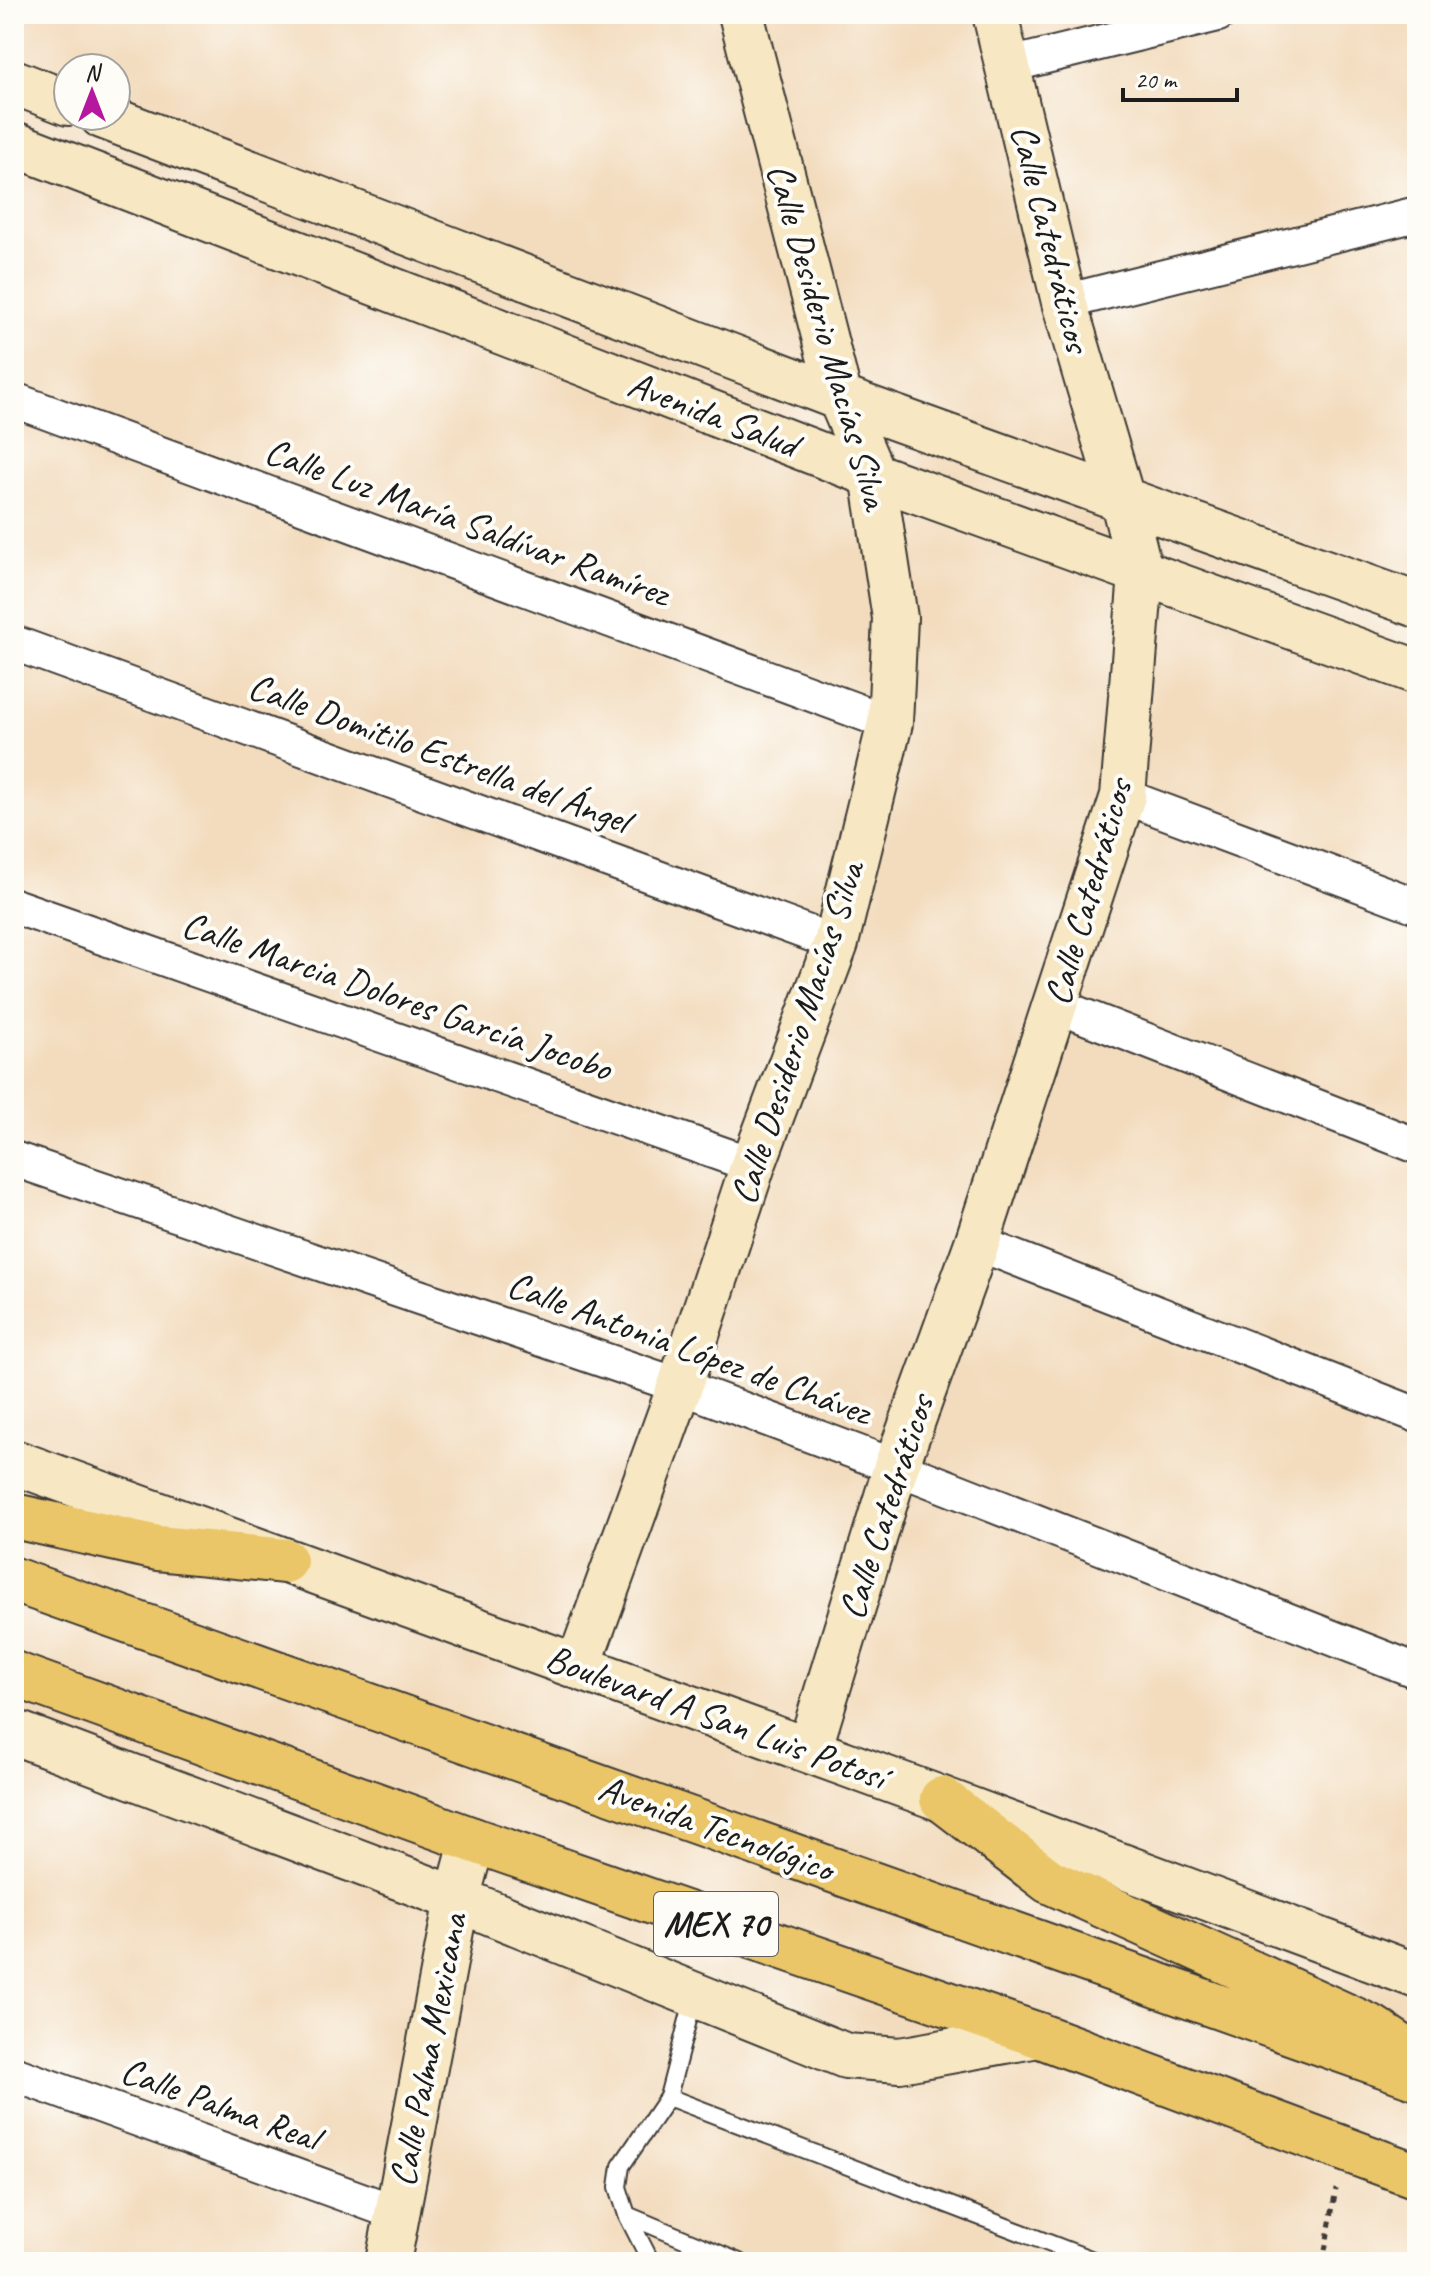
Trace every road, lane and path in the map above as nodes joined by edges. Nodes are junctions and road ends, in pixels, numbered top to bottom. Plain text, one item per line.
1 (741, 14) edge
2 (995, 14) edge
3 (1218, 14) edge
4 (1009, 65) junction
5 (14, 82) edge
6 (52, 97) edge
7 (132, 127) edge
8 (14, 144) edge
9 (1417, 214) edge
10 (1064, 302) junction
11 (840, 398) junction
12 (14, 400) edge
13 (873, 475) junction
14 (1123, 502) junction
15 (1141, 574) junction
16 (1417, 605) edge
17 (14, 643) edge
18 (1417, 672) edge
19 (890, 723) junction
20 (1123, 796) junction
21 (14, 906) edge
22 (1417, 906) edge
23 (836, 943) junction
24 (1055, 1005) junction
25 (1417, 1146) edge
26 (14, 1159) edge
27 (753, 1165) junction
28 (977, 1243) junction
29 (680, 1386) junction
30 (1417, 1415) edge
31 (14, 1462) edge
32 (896, 1467) junction
33 (14, 1516) edge
34 (285, 1561) junction
35 (14, 1580) edge
36 (578, 1667) junction
37 (1417, 1671) edge
38 (14, 1674) edge
39 (14, 1732) edge
40 (809, 1750) junction
41 (942, 1799) junction
42 (473, 1840) junction
43 (457, 1899) junction
44 (1417, 1976) edge
45 (694, 1995) junction
46 (1038, 2035) junction
47 (1417, 2057) edge
48 (14, 2074) edge
49 (1417, 2077) edge
50 (668, 2097) junction
51 (1343, 2148) junction
52 (1417, 2176) edge
53 (397, 2213) junction
54 (627, 2215) junction
55 (388, 2262) edge
56 (651, 2262) edge
57 (739, 2262) edge
58 (1098, 2262) edge
59 (1323, 2262) edge

1 - 11 street, Calle Desiderio Macías Silva
2 - 4 street, Calle Catedráticos
3 - 4 street
4 - 10 street, Calle Catedráticos
5 - 6 street
7 - 11 street, Avenida Salud
8 - 13 street, Avenida Salud
9 - 10 street
10 - 14 street, Calle Catedráticos
11 - 13 street, Calle Desiderio Macías Silva
11 - 14 street, Avenida Salud
12 - 19 street, Calle Luz María Saldívar Ramírez
13 - 15 street, Avenida Salud
13 - 19 street, Calle Desiderio Macías Silva
14 - 15 street, Calle Catedráticos
14 - 16 street, Avenida Salud
15 - 18 street, Avenida Salud
15 - 20 street, Calle Catedráticos
17 - 23 street, Calle Domitilo Estrella del Ángel
19 - 23 street, Calle Desiderio Macías Silva
20 - 22 street
20 - 24 street, Calle Catedráticos
21 - 27 street, Calle Marcia Dolores García Jocobo
23 - 27 street, Calle Desiderio Macías Silva
24 - 25 street
24 - 28 street, Calle Catedráticos
26 - 29 street, Calle Antonia López de Chávez
27 - 29 street, Calle Desiderio Macías Silva
28 - 30 street
28 - 32 street, Calle Catedráticos
29 - 32 street, Calle Antonia López de Chávez
29 - 36 street, Calle Desiderio Macías Silva
31 - 34 street, Boulevard A San Luis Potosí
32 - 37 street, Calle Antonia López de Chávez
32 - 40 street, Calle Catedráticos
33 - 34 highway
34 - 36 street, Boulevard A San Luis Potosí
35 - 49 highway, Avenida Tecnológico / MEX 70
36 - 40 street, Boulevard A San Luis Potosí
38 - 42 highway, MEX 70
39 - 43 street
40 - 41 street, Boulevard A San Luis Potosí
41 - 44 street, Boulevard A San Luis Potosí
41 - 47 highway
42 - 43 street, Calle Palma Mexicana
42 - 46 highway, MEX 70
43 - 45 street
43 - 53 street, Calle Palma Mexicana
45 - 46 street
45 - 50 lane
46 - 51 highway, MEX 70
48 - 53 street, Calle Palma Real
50 - 54 lane
50 - 58 lane
51 - 52 highway, MEX 70
51 - 59 path
53 - 55 street, Calle Palma Mexicana
54 - 56 lane
54 - 57 lane

